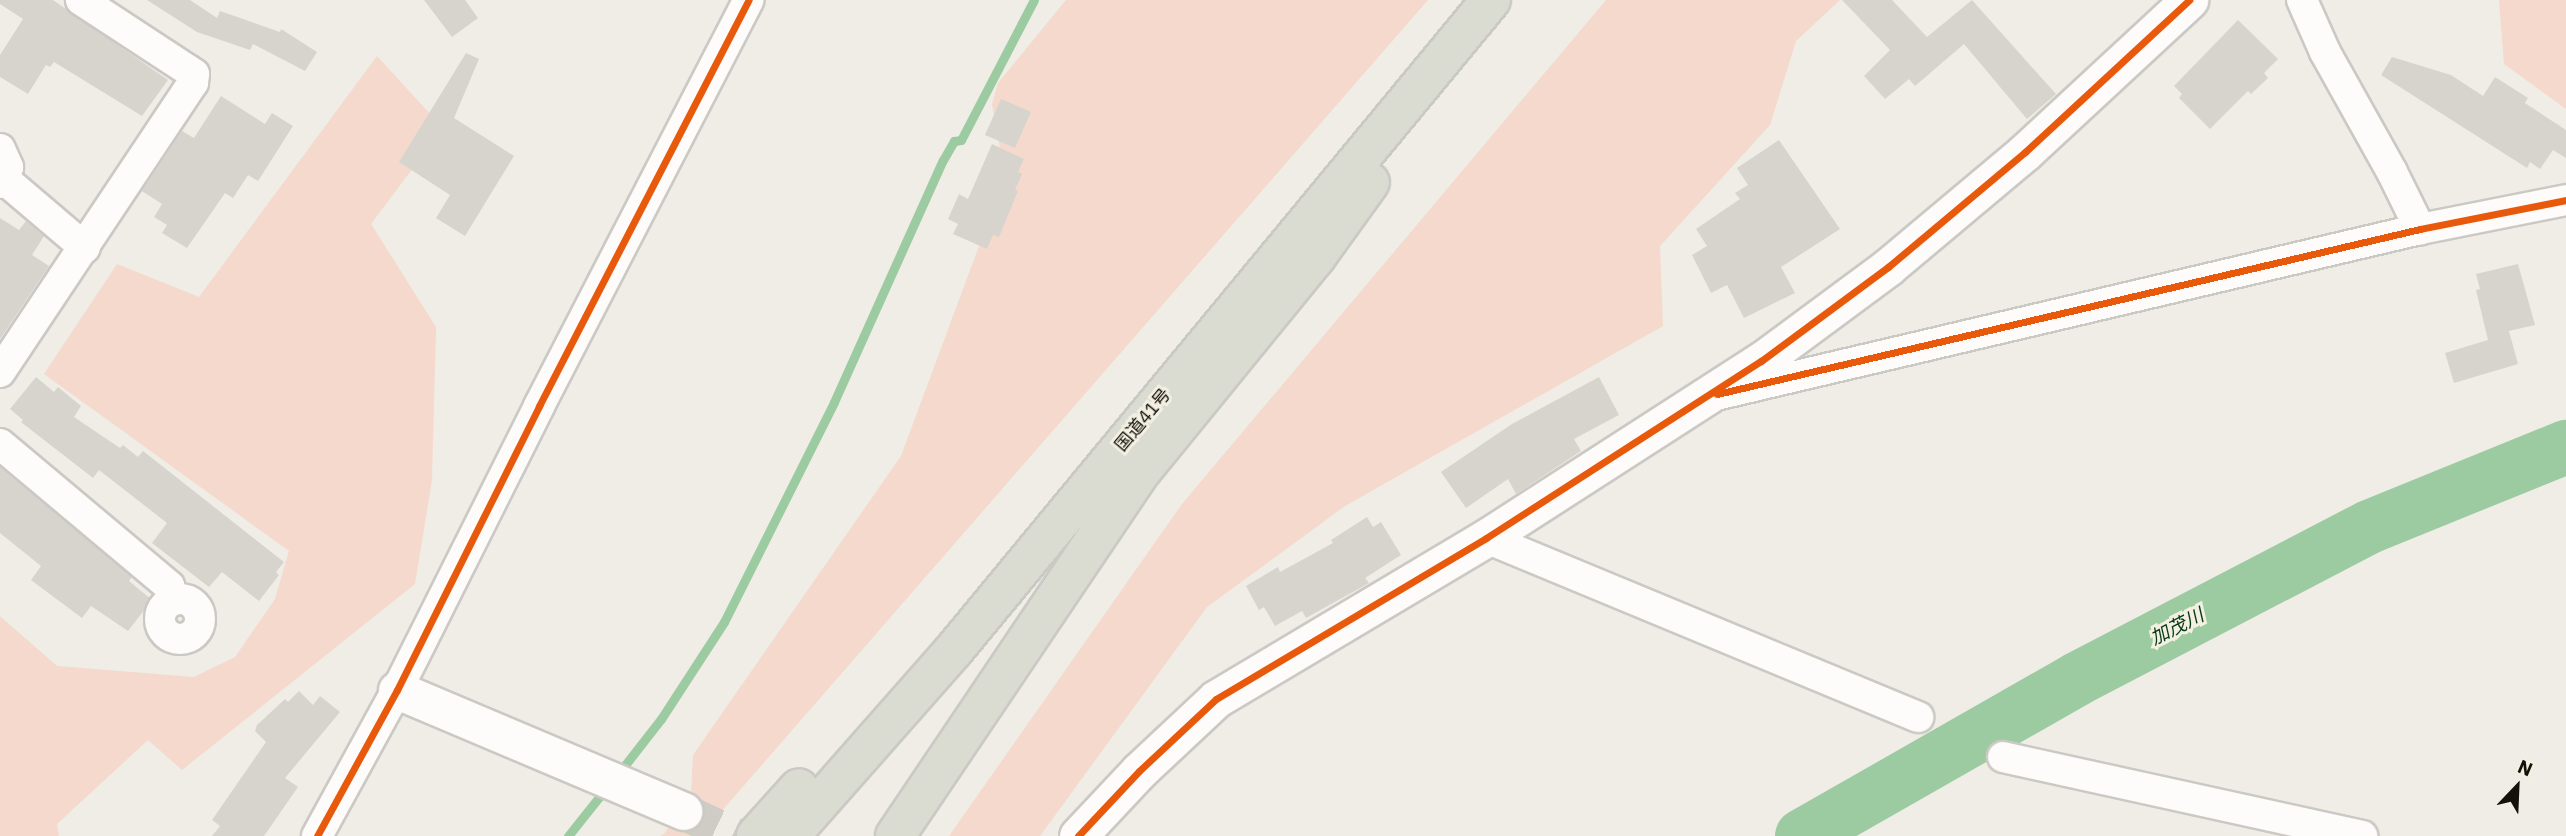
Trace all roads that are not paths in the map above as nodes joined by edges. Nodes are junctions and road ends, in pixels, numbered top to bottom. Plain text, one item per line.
1 (80, 0) edge
2 (749, 0) edge
3 (1491, 0) edge
4 (1511, 0) edge
5 (2189, 0) edge
6 (2302, 0) edge
7 (1421, 112) junction
8 (0, 149) edge
9 (2, 181) edge
10 (2566, 200) edge
11 (2420, 229) junction
12 (85, 248) junction
13 (0, 372) edge
14 (1702, 398) junction
15 (0, 444) edge
16 (1486, 538) junction
17 (174, 600) dead end
18 (954, 649) junction
19 (397, 690) junction
20 (1918, 717) dead end
21 (2003, 757) dead end
22 (683, 811) tunnel mouth
23 (317, 836) edge
24 (756, 836) edge
25 (790, 836) edge
26 (811, 836) edge
27 (895, 836) edge
28 (1078, 836) edge
29 (2362, 836) edge

1 - 12 street
2 - 19 street
3 - 18 highway, 国道41号
4 - 7 highway, 国道41号
5 - 14 street
6 - 11 street
7 - 26 highway, 国道41号
7 - 27 highway
8 - 9 street
9 - 12 street
10 - 11 street
11 - 14 street
12 - 13 street
14 - 16 street
15 - 17 street
16 - 20 street
16 - 28 street
18 - 24 highway
18 - 25 highway, 国道41号
19 - 22 street
19 - 23 street
21 - 29 street

